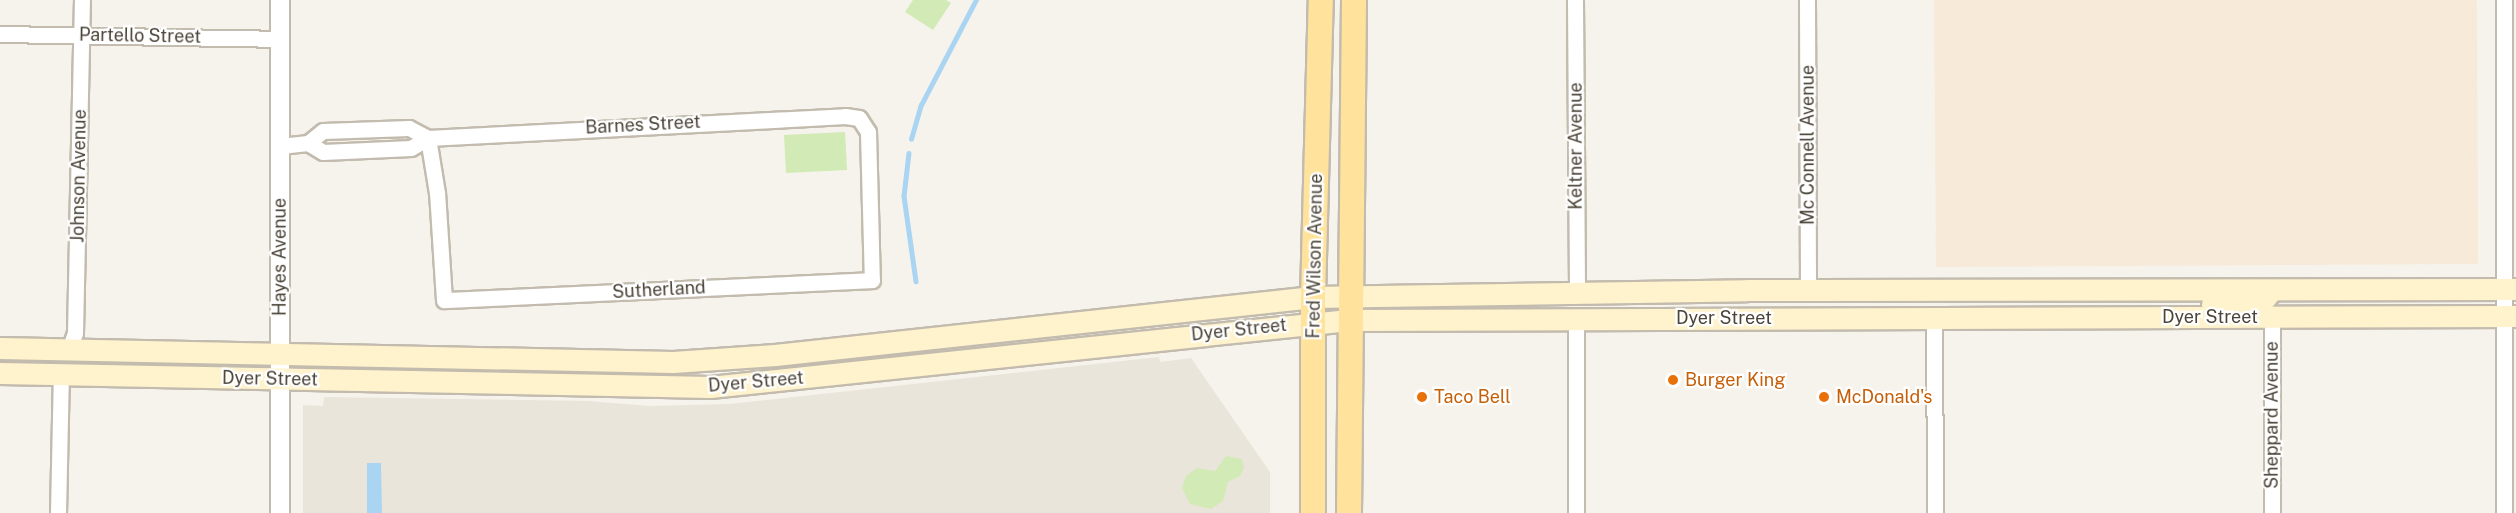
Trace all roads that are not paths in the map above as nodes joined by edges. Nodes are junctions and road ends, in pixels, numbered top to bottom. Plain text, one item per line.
1 (82, 0) edge
2 (280, 0) edge
3 (1321, 0) edge
4 (1354, 0) edge
5 (1575, 0) edge
6 (1807, 0) edge
7 (2504, 0) edge
8 (0, 34) edge
9 (81, 35) junction
10 (280, 39) junction
11 (859, 118) joint
12 (428, 138) junction
13 (280, 146) junction
14 (2272, 288) junction
15 (2510, 289) edge
16 (1808, 290) junction
17 (2010, 290) junction
18 (1577, 292) junction
19 (1638, 293) junction
20 (1348, 296) junction
21 (1313, 297) junction
22 (2510, 316) edge
23 (2272, 317) junction
24 (1738, 318) junction
25 (1934, 318) junction
26 (2177, 318) junction
27 (1576, 319) junction
28 (1348, 320) junction
29 (1313, 321) junction
30 (0, 348) edge
31 (69, 350) junction
32 (279, 355) junction
33 (0, 373) edge
34 (61, 374) junction
35 (279, 380) junction
36 (58, 513) edge
37 (280, 513) edge
38 (1313, 513) edge
39 (1349, 513) edge
40 (1576, 513) edge
41 (1935, 513) edge
42 (2272, 513) edge
43 (2504, 513) edge

1 - 9 street, Johnson Avenue
2 - 10 street, Hayes Avenue
3 - 21 main road, Fred Wilson Avenue
4 - 20 main road, Fred Wilson Avenue
5 - 18 street, Keltner Avenue
6 - 16 street, Mc Connell Avenue
7 - 15 street
8 - 9 street, Partello Street
9 - 10 street, Partello Street
9 - 31 street, Johnson Avenue
10 - 13 street, Hayes Avenue
11 - 12 street, Barnes Street
11 - 12 street, Sutherland
12 - 13 street, Barnes Street
13 - 32 street, Hayes Avenue
14 - 15 main road, Dyer Street
14 - 17 main road, Dyer Street
14 - 26 main road
15 - 22 street
16 - 17 main road, Dyer Street
16 - 19 main road, Dyer Street
16 - 24 main road
17 - 25 main road
18 - 19 main road, Dyer Street
18 - 20 main road, Dyer Street
19 - 27 main road
20 - 21 main road, Dyer Street
20 - 28 main road, Fred Wilson Avenue
21 - 29 main road, Fred Wilson Avenue
21 - 32 main road, Dyer Street
22 - 23 main road, Dyer Street
22 - 43 street
23 - 26 main road, Dyer Street
23 - 42 street, Sheppard Avenue
24 - 25 main road, Dyer Street
24 - 27 main road, Dyer Street
25 - 26 main road, Dyer Street
25 - 41 street
27 - 28 main road, Dyer Street
27 - 40 street
28 - 29 main road, Dyer Street
28 - 39 main road, Fred Wilson Avenue
29 - 35 main road, Dyer Street
29 - 38 main road, Fred Wilson Avenue
30 - 31 main road, Dyer Street
31 - 32 main road, Dyer Street
32 - 35 street, Hayes Avenue
33 - 34 main road, Dyer Street
34 - 35 main road, Dyer Street
34 - 36 street
35 - 37 street, Hayes Avenue

